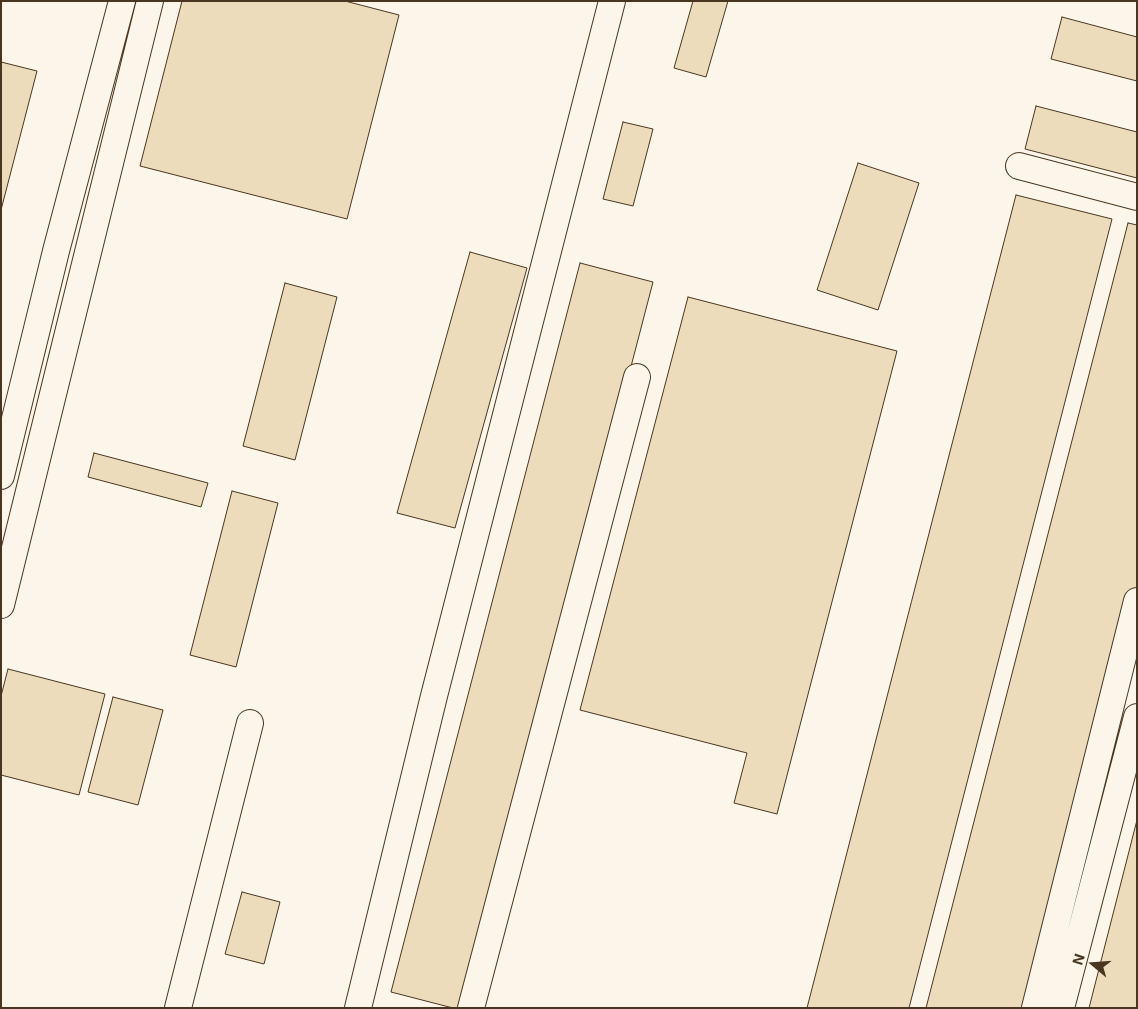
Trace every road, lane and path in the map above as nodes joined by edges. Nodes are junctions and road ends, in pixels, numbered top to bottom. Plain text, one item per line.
1 (122, 1) edge
2 (150, 1) edge
3 (612, 1) edge
4 (1019, 166) dead end
5 (1137, 197) edge
6 (638, 377) dead end
7 (1, 476) edge
8 (1137, 602) edge
9 (1, 606) edge
10 (1137, 718) edge
11 (250, 723) dead end
12 (178, 1008) edge
13 (358, 1008) edge
14 (471, 1008) edge
15 (1035, 1008) edge
16 (1061, 1008) edge

1 - 7 lane
2 - 9 lane
3 - 13 lane
4 - 5 lane
6 - 14 lane
8 - 15 lane
10 - 16 lane
11 - 12 lane

